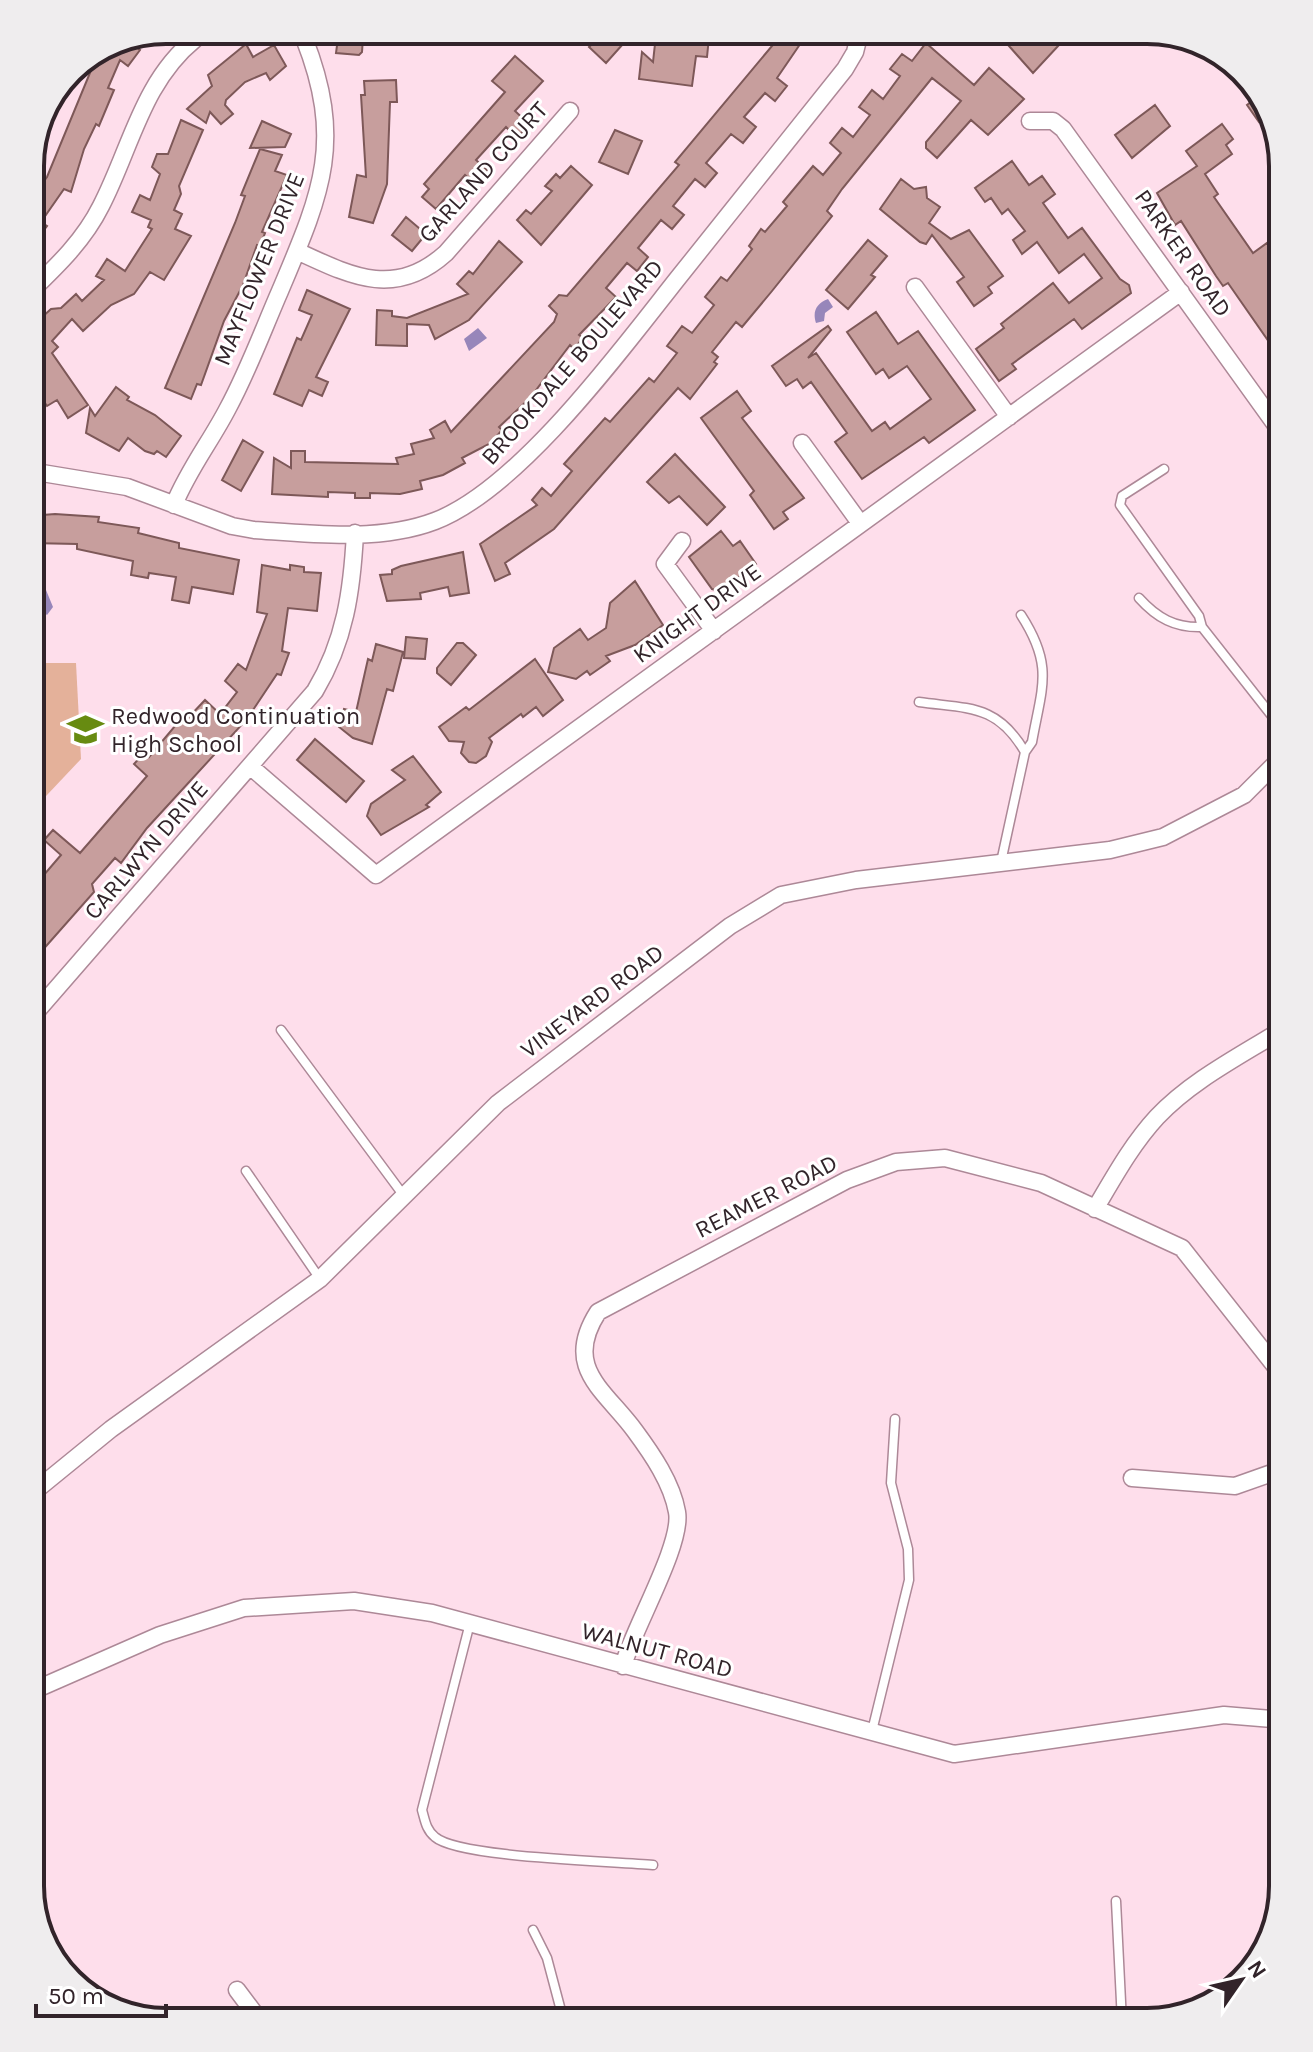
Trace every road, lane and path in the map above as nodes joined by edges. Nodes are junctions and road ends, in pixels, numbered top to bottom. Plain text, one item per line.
1 (190, 44) edge
2 (306, 44) edge
3 (856, 44) edge
4 (570, 111) dead end
5 (1030, 121) dead end
6 (297, 251) junction
7 (44, 277) edge
8 (915, 287) dead end
9 (1181, 292) junction
10 (1269, 415) edge
11 (1009, 417) junction
12 (802, 443) dead end
13 (1164, 469) dead end
14 (44, 473) edge
15 (174, 505) junction
16 (860, 523) junction
17 (355, 533) junction
18 (682, 541) dead end
19 (1139, 598) dead end
20 (1021, 615) dead end
21 (1202, 627) junction
22 (714, 631) junction
23 (919, 702) dead end
24 (1269, 712) edge
25 (1025, 752) junction
26 (251, 767) junction
27 (1269, 770) edge
28 (1001, 863) junction
29 (44, 1003) edge
30 (281, 1030) dead end
31 (1269, 1038) edge
32 (246, 1171) dead end
33 (405, 1197) junction
34 (1095, 1209) junction
35 (320, 1279) junction
36 (1269, 1358) edge
37 (895, 1419) dead end
38 (1269, 1474) edge
39 (1132, 1478) dead end
40 (44, 1484) edge
41 (470, 1623) junction
42 (623, 1666) junction
43 (44, 1686) edge
44 (1269, 1719) edge
45 (872, 1731) junction
46 (653, 1865) dead end
47 (1116, 1901) dead end
48 (533, 1930) dead end
49 (237, 1990) dead end
50 (250, 2008) edge
51 (560, 2008) edge
52 (1121, 2008) edge

1 - 7 street
2 - 6 street, MAYFLOWER DRIVE
3 - 17 street, BROOKDALE BOULEVARD
4 - 6 street, GARLAND COURT
5 - 9 street, PARKER ROAD
6 - 15 street, MAYFLOWER DRIVE
8 - 11 street
9 - 10 street, PARKER ROAD
9 - 11 street, KNIGHT DRIVE
11 - 16 street, KNIGHT DRIVE
12 - 16 street
13 - 21 lane
14 - 15 street, BROOKDALE BOULEVARD
15 - 17 street, BROOKDALE BOULEVARD
16 - 22 street, KNIGHT DRIVE
17 - 26 street, CARLWYN DRIVE
18 - 22 street
19 - 21 lane
20 - 25 lane
21 - 24 lane
22 - 26 street, KNIGHT DRIVE
23 - 25 lane
25 - 28 lane
26 - 29 street, CARLWYN DRIVE
27 - 28 street, VINEYARD ROAD
28 - 33 street, VINEYARD ROAD
30 - 33 lane
31 - 34 street
32 - 35 lane
33 - 35 street, VINEYARD ROAD
34 - 36 street, REAMER ROAD
34 - 42 street, REAMER ROAD
35 - 40 street, VINEYARD ROAD
37 - 45 lane
38 - 39 street
41 - 42 street, WALNUT ROAD
41 - 43 street, WALNUT ROAD
41 - 46 lane
42 - 45 street, WALNUT ROAD
44 - 45 street, WALNUT ROAD
47 - 52 lane
48 - 51 lane
49 - 50 street

